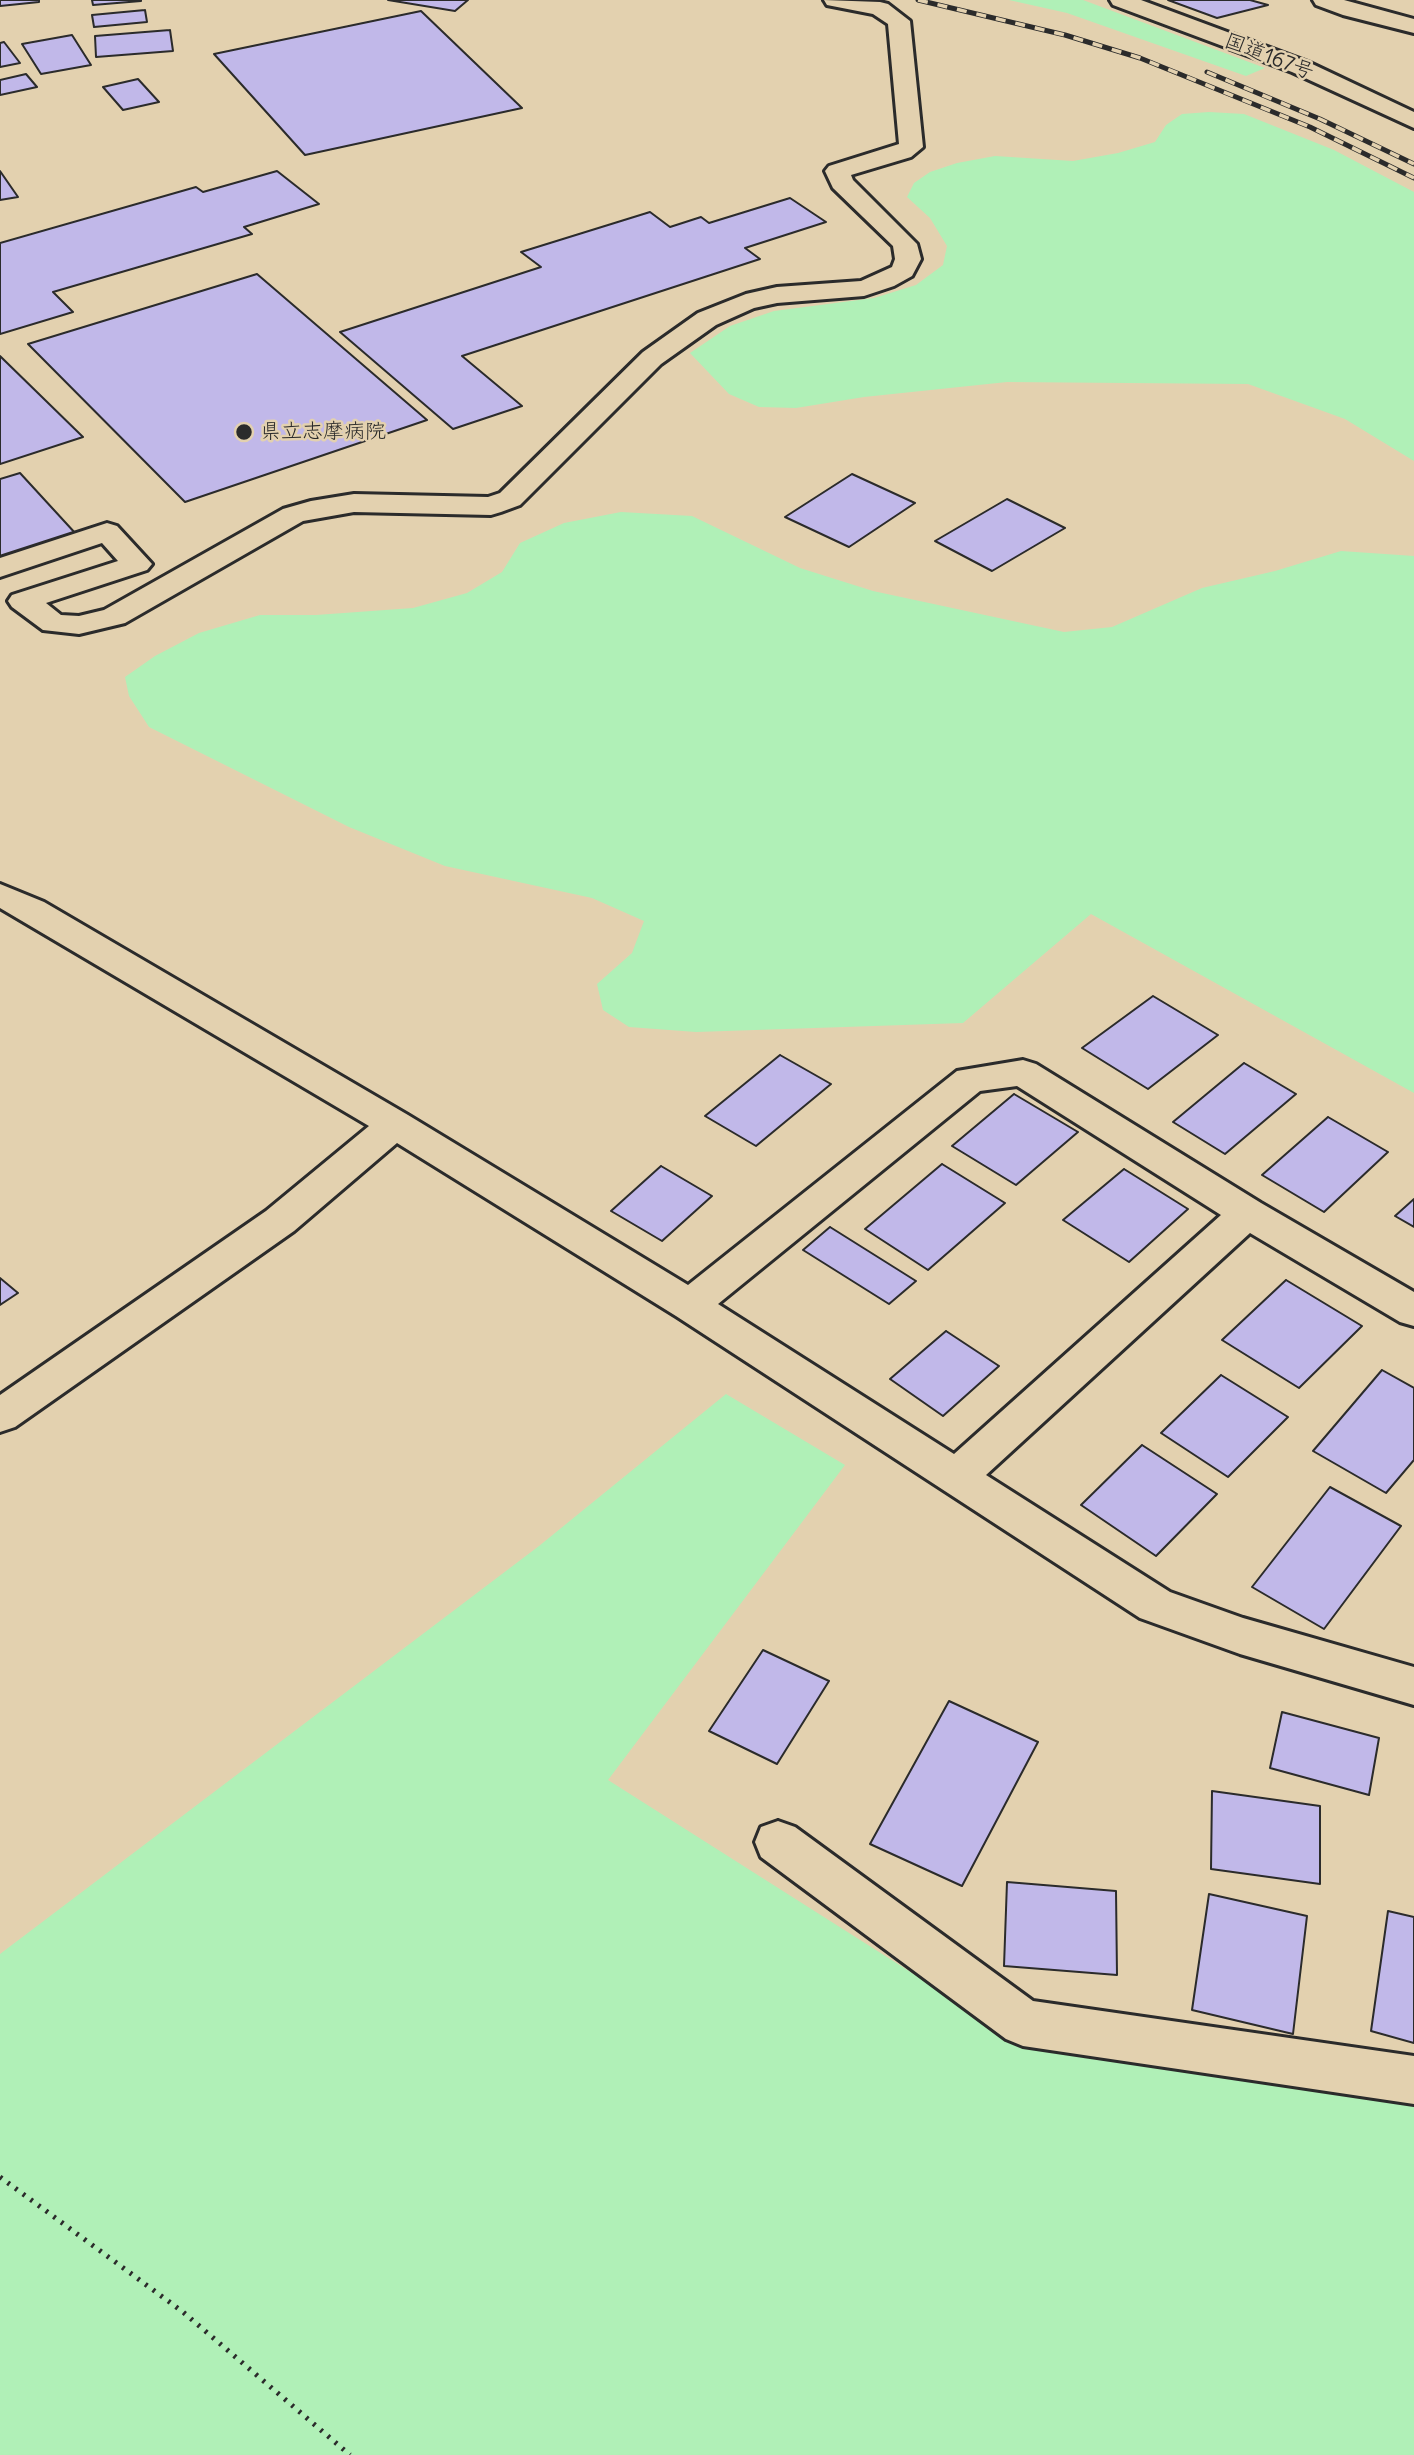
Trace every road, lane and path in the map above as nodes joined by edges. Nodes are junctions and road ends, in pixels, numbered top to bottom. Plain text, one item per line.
1 (835, 0) edge
2 (1121, 0) edge
3 (1324, 0) edge
4 (1414, 26) edge
5 (1414, 121) edge
6 (0, 568) edge
7 (0, 895) edge
8 (395, 1124) junction
9 (1247, 1213) junction
10 (690, 1305) junction
11 (1414, 1311) edge
12 (0, 1416) edge
13 (956, 1477) junction
14 (1414, 1686) edge
15 (778, 1842) dead end
16 (1414, 2080) edge
17 (0, 2177) edge
18 (351, 2455) edge

1 - 6 street
2 - 5 street, 国道167号
3 - 4 street
7 - 8 street
8 - 10 street
8 - 12 street
9 - 10 street
9 - 11 street
9 - 13 street
10 - 13 street
13 - 14 street
15 - 16 street
17 - 18 path

